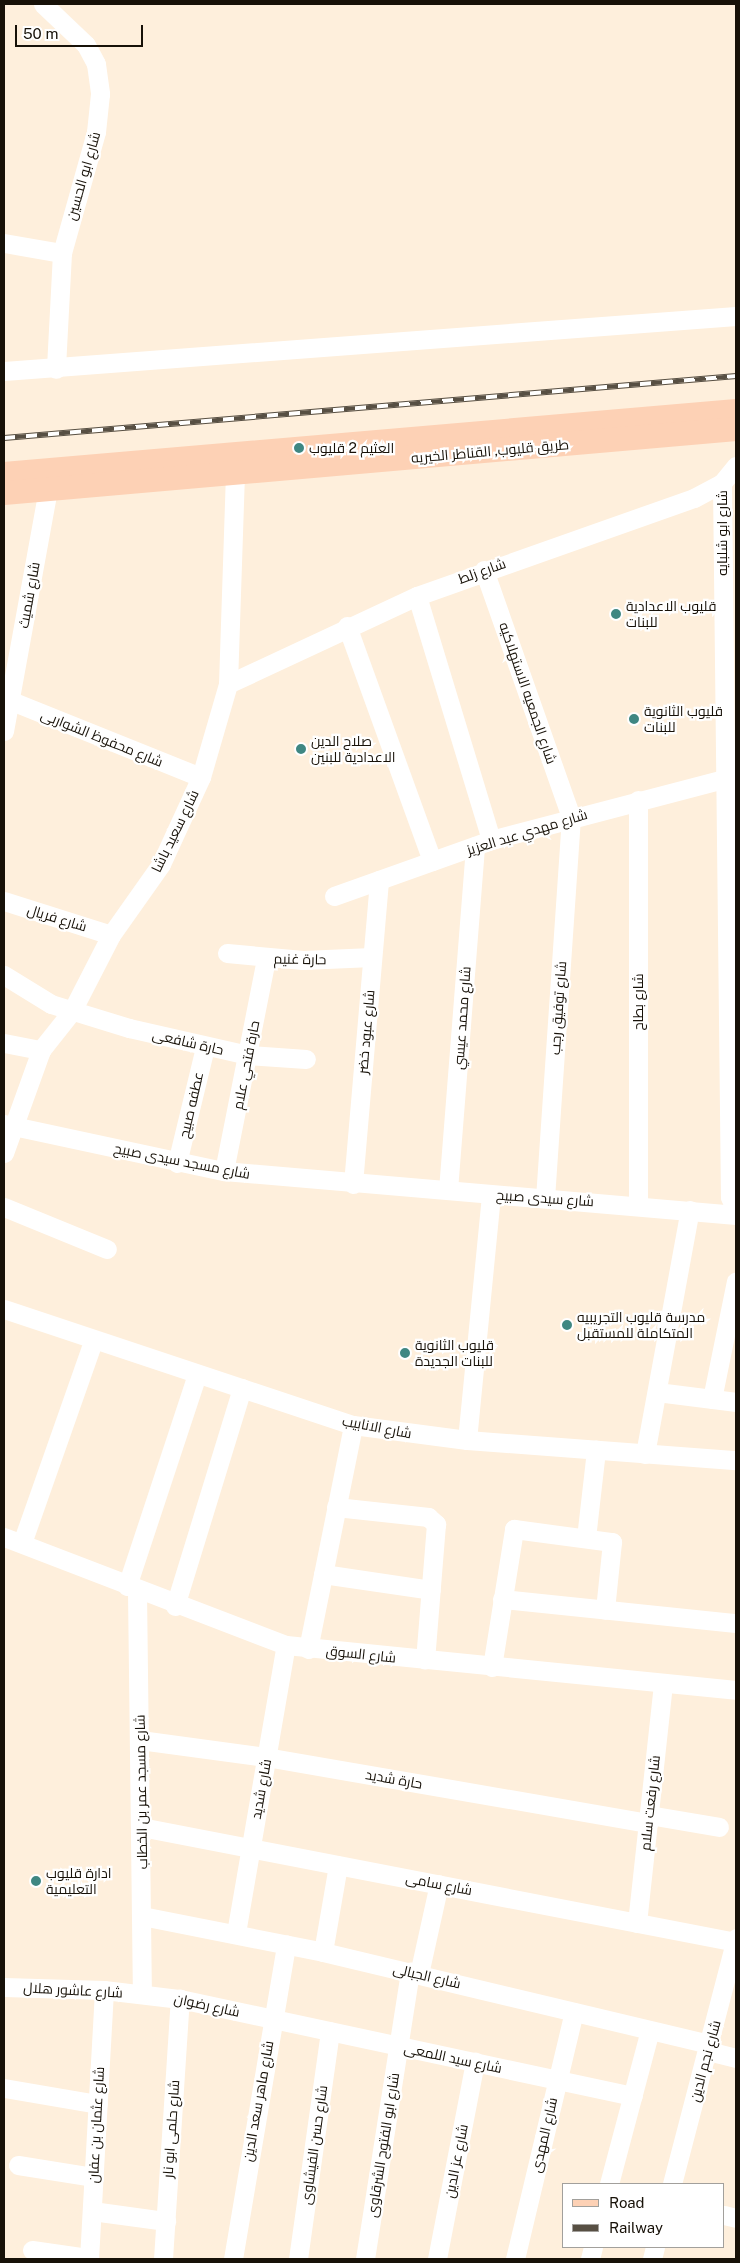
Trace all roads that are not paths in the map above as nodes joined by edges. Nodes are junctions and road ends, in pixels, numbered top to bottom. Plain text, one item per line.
1 (43, 4) edge
2 (4, 243) edge
3 (62, 253) junction
4 (736, 316) edge
5 (56, 369) junction
6 (4, 371) edge
7 (736, 411) edge
8 (736, 429) edge
9 (736, 466) edge
10 (4, 474) edge
11 (235, 474) junction
12 (722, 483) junction
13 (48, 490) junction
14 (4, 492) edge
15 (484, 570) junction
16 (416, 596) junction
17 (347, 626) junction
18 (228, 684) junction
19 (7, 699) edge
20 (4, 731) edge
21 (730, 731) edge
22 (730, 759) edge
23 (201, 777) junction
24 (723, 779) junction
25 (638, 800) junction
26 (571, 817) junction
27 (730, 840) edge
28 (483, 843) junction
29 (432, 862) junction
30 (379, 880) junction
31 (334, 896) dead end
32 (4, 901) edge
33 (730, 909) edge
34 (111, 935) junction
35 (227, 953) dead end
36 (372, 957) junction
37 (266, 958) junction
38 (731, 970) edge
39 (4, 975) edge
40 (72, 1011) junction
41 (4, 1043) edge
42 (205, 1046) junction
43 (41, 1050) junction
44 (248, 1055) junction
45 (306, 1059) dead end
46 (8, 1125) edge
47 (4, 1152) edge
48 (178, 1163) junction
49 (224, 1171) junction
50 (353, 1184) junction
51 (448, 1190) junction
52 (491, 1194) junction
53 (545, 1198) junction
54 (638, 1204) junction
55 (4, 1207) edge
56 (690, 1210) junction
57 (736, 1213) edge
58 (107, 1250) dead end
59 (736, 1281) edge
60 (4, 1309) edge
61 (93, 1340) junction
62 (197, 1374) junction
63 (242, 1388) junction
64 (656, 1392) junction
65 (712, 1399) junction
66 (736, 1402) edge
67 (353, 1425) junction
68 (467, 1440) junction
69 (596, 1450) junction
70 (645, 1454) junction
71 (736, 1460) edge
72 (336, 1507) junction
73 (4, 1537) edge
74 (586, 1538) junction
75 (22, 1543) junction
76 (323, 1574) junction
77 (132, 1588) junction
78 (431, 1590) junction
79 (502, 1598) junction
80 (175, 1606) junction
81 (605, 1610) junction
82 (736, 1623) edge
83 (286, 1645) junction
84 (308, 1649) junction
85 (426, 1660) junction
86 (492, 1667) junction
87 (663, 1683) junction
88 (736, 1690) edge
89 (140, 1740) junction
90 (266, 1757) junction
91 (648, 1819) junction
92 (141, 1827) junction
93 (719, 1827) dead end
94 (251, 1848) junction
95 (338, 1866) junction
96 (439, 1884) junction
97 (142, 1916) junction
98 (637, 1923) junction
99 (236, 1933) junction
100 (736, 1941) edge
101 (286, 1944) junction
102 (323, 1952) junction
103 (414, 1973) junction
104 (4, 1987) edge
105 (104, 1990) junction
106 (142, 1993) junction
107 (180, 1998) junction
108 (574, 2012) junction
109 (273, 2020) junction
110 (650, 2030) junction
111 (330, 2032) junction
112 (399, 2046) junction
113 (709, 2048) junction
114 (736, 2058) edge
115 (475, 2062) junction
116 (556, 2080) junction
117 (4, 2088) edge
118 (633, 2096) junction
119 (98, 2104) junction
120 (18, 2166) dead end
121 (94, 2177) junction
122 (610, 2183) edge
123 (672, 2183) edge
124 (92, 2211) junction
125 (166, 2221) junction
126 (32, 2250) dead end
127 (89, 2259) edge
128 (163, 2259) edge
129 (233, 2259) edge
130 (298, 2259) edge
131 (365, 2259) edge
132 (437, 2259) edge
133 (515, 2259) edge

1 - 3 street, شارع ابو الحسين
2 - 3 street
3 - 5 street, شارع ابو الحسين
4 - 5 street
5 - 6 street
7 - 10 main road, طريق قليوب, القناطر الخيريه
8 - 11 main road, طريق قليوب, القناطر الخيريه
9 - 12 street, شارع زلط
11 - 13 main road, طريق قليوب, القناطر الخيريه
11 - 18 street, شارع سعيد باشا
12 - 15 street, شارع زلط
12 - 21 street, شارع ابو شلبايه
13 - 14 main road, طريق قليوب, القناطر الخيريه
13 - 19 street, شارع شميث
15 - 16 street, شارع زلط
15 - 26 street, شارع الجمعيه الاستهلاكيه
16 - 17 street, شارع زلط
16 - 28 street
17 - 18 street, شارع زلط
17 - 29 street
18 - 23 street, شارع سعيد باشا
19 - 20 street, شارع شميث
19 - 23 street, شارع محفوظ الشواربى
21 - 22 street, شارع ابو شلبايه
22 - 24 street, شارع ابو شلبايه
23 - 34 street, شارع سعيد باشا
24 - 25 street, شارع مهدي عبد العزيز
24 - 27 street, شارع ابو شلبايه
25 - 26 street, شارع مهدي عبد العزيز
25 - 54 street, شارع بطاح
26 - 28 street, شارع مهدي عبد العزيز
26 - 53 street, شارع توفيق رجب
27 - 33 street, شارع ابو شلبايه
28 - 29 street, شارع مهدي عبد العزيز
28 - 51 street, شارع محمد عيسي
29 - 30 street, شارع مهدي عبد العزيز
30 - 31 street, شارع مهدي عبد العزيز
30 - 36 street, شارع عبود خضر
32 - 34 street, شارع فريال
33 - 38 street, شارع ابو شلبايه
34 - 40 street, شارع سعيد باشا
35 - 37 street, حارة غنيم
36 - 37 street, حارة غنيم
36 - 50 street, شارع عبود خضر
37 - 44 street, حارة فتحي علام
38 - 57 street, شارع ابو شلبايه
39 - 40 street, حارة شافعى
40 - 42 street, حارة شافعى
40 - 43 street, شارع سعيد باشا
41 - 43 street
42 - 44 street, حارة شافعى
42 - 48 street, عطفه صبيح
43 - 46 street, شارع سعيد باشا
44 - 45 street, حارة شافعى
44 - 49 street, حارة فتحي علام
46 - 47 street, شارع سعيد باشا
46 - 48 street, شارع مسجد سيدى صبيح
48 - 49 street, شارع مسجد سيدى صبيح
49 - 50 street, شارع مسجد سيدى صبيح
50 - 51 street, شارع سيدى صبيح
51 - 52 street, شارع سيدى صبيح
52 - 53 street, شارع سيدى صبيح
52 - 68 street
53 - 54 street, شارع سيدى صبيح
54 - 56 street, شارع سيدى صبيح
55 - 58 street
56 - 57 street, شارع سيدى صبيح
56 - 64 street
59 - 65 street
60 - 61 street, شارع الانابيب
61 - 62 street, شارع الانابيب
61 - 75 street
62 - 63 street, شارع الانابيب
62 - 77 street, شارع مسجد عمر بن الخطاب
63 - 67 street, شارع الانابيب
63 - 80 street
64 - 65 street
64 - 70 street
65 - 66 street
67 - 68 street, شارع الانابيب
67 - 72 street
68 - 69 street, شارع الانابيب
69 - 70 street, شارع الانابيب
69 - 74 street
70 - 71 street, شارع الانابيب
72 - 76 street
72 - 78 street
73 - 75 street, شارع السوق
74 - 79 street
74 - 81 street
75 - 77 street, شارع السوق
76 - 78 street
76 - 84 street
77 - 80 street, شارع السوق
77 - 89 street, شارع مسجد عمر بن الخطاب
78 - 85 street
79 - 81 street
79 - 86 street
80 - 83 street, شارع السوق
81 - 82 street
83 - 84 street, شارع السوق
83 - 90 street, شارع شديد
84 - 85 street, شارع السوق
85 - 86 street, شارع السوق
86 - 87 street, شارع السوق
87 - 88 street, شارع السوق
87 - 91 street, شارع رفعت سلام
89 - 90 street, حارة شديد
89 - 92 street, شارع مسجد عمر بن الخطاب
90 - 91 street, حارة شديد
90 - 94 street, شارع شديد
91 - 93 street, حارة شديد
91 - 98 street, شارع رفعت سلام
92 - 94 street, شارع سامى
92 - 97 street, شارع مسجد عمر بن الخطاب
94 - 95 street, شارع سامى
94 - 99 street, شارع شديد
95 - 96 street, شارع سامى
95 - 102 street
96 - 98 street, شارع سامى
96 - 103 street, شارع ابو الفتوح الشرقاوى
97 - 99 street, شارع الجبالى
97 - 106 street, شارع مسجد عمر بن الخطاب
98 - 100 street, شارع سامى
99 - 101 street, شارع الجبالى
100 - 113 street, شارع نجم الدين
101 - 102 street, شارع الجبالى
101 - 109 street, شارع ماهر سعد الدين
102 - 103 street, شارع الجبالى
103 - 108 street, شارع الجبالى
103 - 112 street, شارع ابو الفتوح الشرقاوى
104 - 105 street, شارع عاشور هلال
105 - 106 street, شارع عاشور هلال
105 - 119 street, شارع عثمان بن عفان
106 - 107 street, شارع رضوان
107 - 109 street, شارع رضوان
107 - 125 street, شارع حلمى ابو نار
108 - 110 street, شارع الجبالى
108 - 116 street, شارع المهدى
109 - 111 street, شارع سيد اللمعى
109 - 129 street, شارع ماهر سعد الدين
110 - 113 street, شارع الجبالى
110 - 118 street
111 - 112 street, شارع سيد اللمعى
111 - 130 street, شارع حسن الفيشاوى
112 - 115 street, شارع سيد اللمعى
112 - 131 street, شارع ابو الفتوح الشرقاوى
113 - 114 street, شارع الجبالى
113 - 123 street, شارع نجم الدين
115 - 116 street, شارع سيد اللمعى
115 - 132 street, شارع عز الدين
116 - 118 street, شارع سيد اللمعى
116 - 133 street, شارع المهدى
117 - 119 street
118 - 122 street
119 - 121 street, شارع عثمان بن عفان
120 - 121 street
121 - 124 street, شارع عثمان بن عفان
124 - 125 street
124 - 127 street, شارع عثمان بن عفان
125 - 128 street, شارع حلمى ابو نار
126 - 127 street

